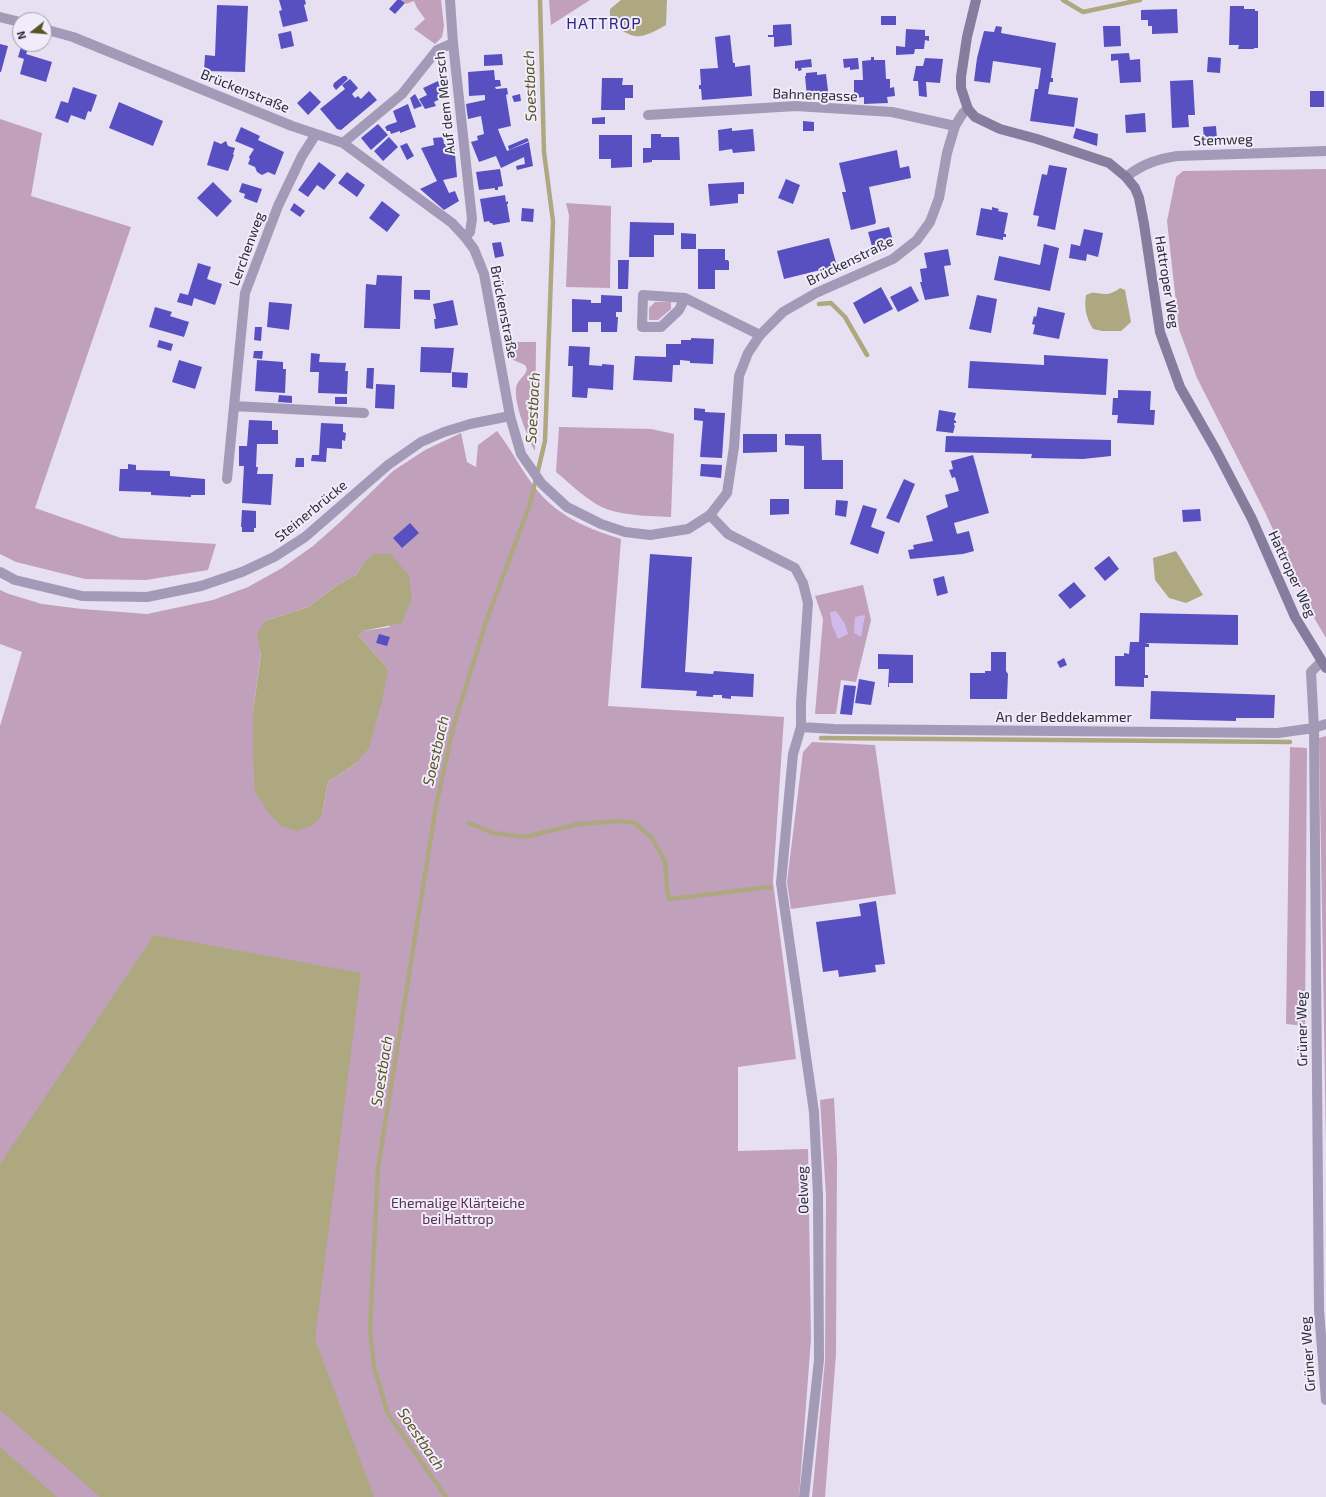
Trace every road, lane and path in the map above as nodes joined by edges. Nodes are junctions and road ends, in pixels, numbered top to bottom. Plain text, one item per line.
1 (450, 0) edge
2 (976, 0) edge
3 (0, 17) edge
4 (12, 20) edge
5 (52, 31) edge
6 (453, 43) junction
7 (968, 109) junction
8 (648, 115) dead end
9 (955, 126) junction
10 (316, 134) junction
11 (343, 143) junction
12 (1326, 151) edge
13 (1126, 177) junction
14 (465, 237) junction
15 (685, 298) junction
16 (760, 335) junction
17 (234, 406) junction
18 (364, 413) dead end
19 (510, 416) junction
20 (227, 479) dead end
21 (710, 515) junction
22 (0, 572) edge
23 (1324, 665) edge
24 (1326, 724) edge
25 (801, 727) junction
26 (1314, 728) junction
27 (1326, 1400) edge
28 (804, 1497) edge

1 - 6 street
2 - 7 main road
3 - 4 street
5 - 10 street, Brückenstraße
6 - 11 street, Auf dem Mersch
6 - 14 street, Auf dem Mersch
7 - 9 street, Brückenstraße
7 - 13 main road, Hattroper Weg
8 - 9 street, Bahnengasse
9 - 16 street, Brückenstraße
10 - 11 street, Brückenstraße
10 - 17 street, Lerchenweg
11 - 14 street, Brückenstraße
12 - 13 street, Stemweg
13 - 23 main road, Hattroper Weg
14 - 19 street, Brückenstraße
15 - 15 street
15 - 16 street
16 - 21 street, Brückenstraße
17 - 18 street
17 - 20 street, Lerchenweg
19 - 21 street, Brückenstraße
19 - 22 street, Steinerbrücke
21 - 25 street
23 - 26 street, Grüner Weg
24 - 26 street, An der Beddekammer
25 - 26 street, An der Beddekammer
25 - 28 street, Oelweg
26 - 27 street, Grüner Weg

